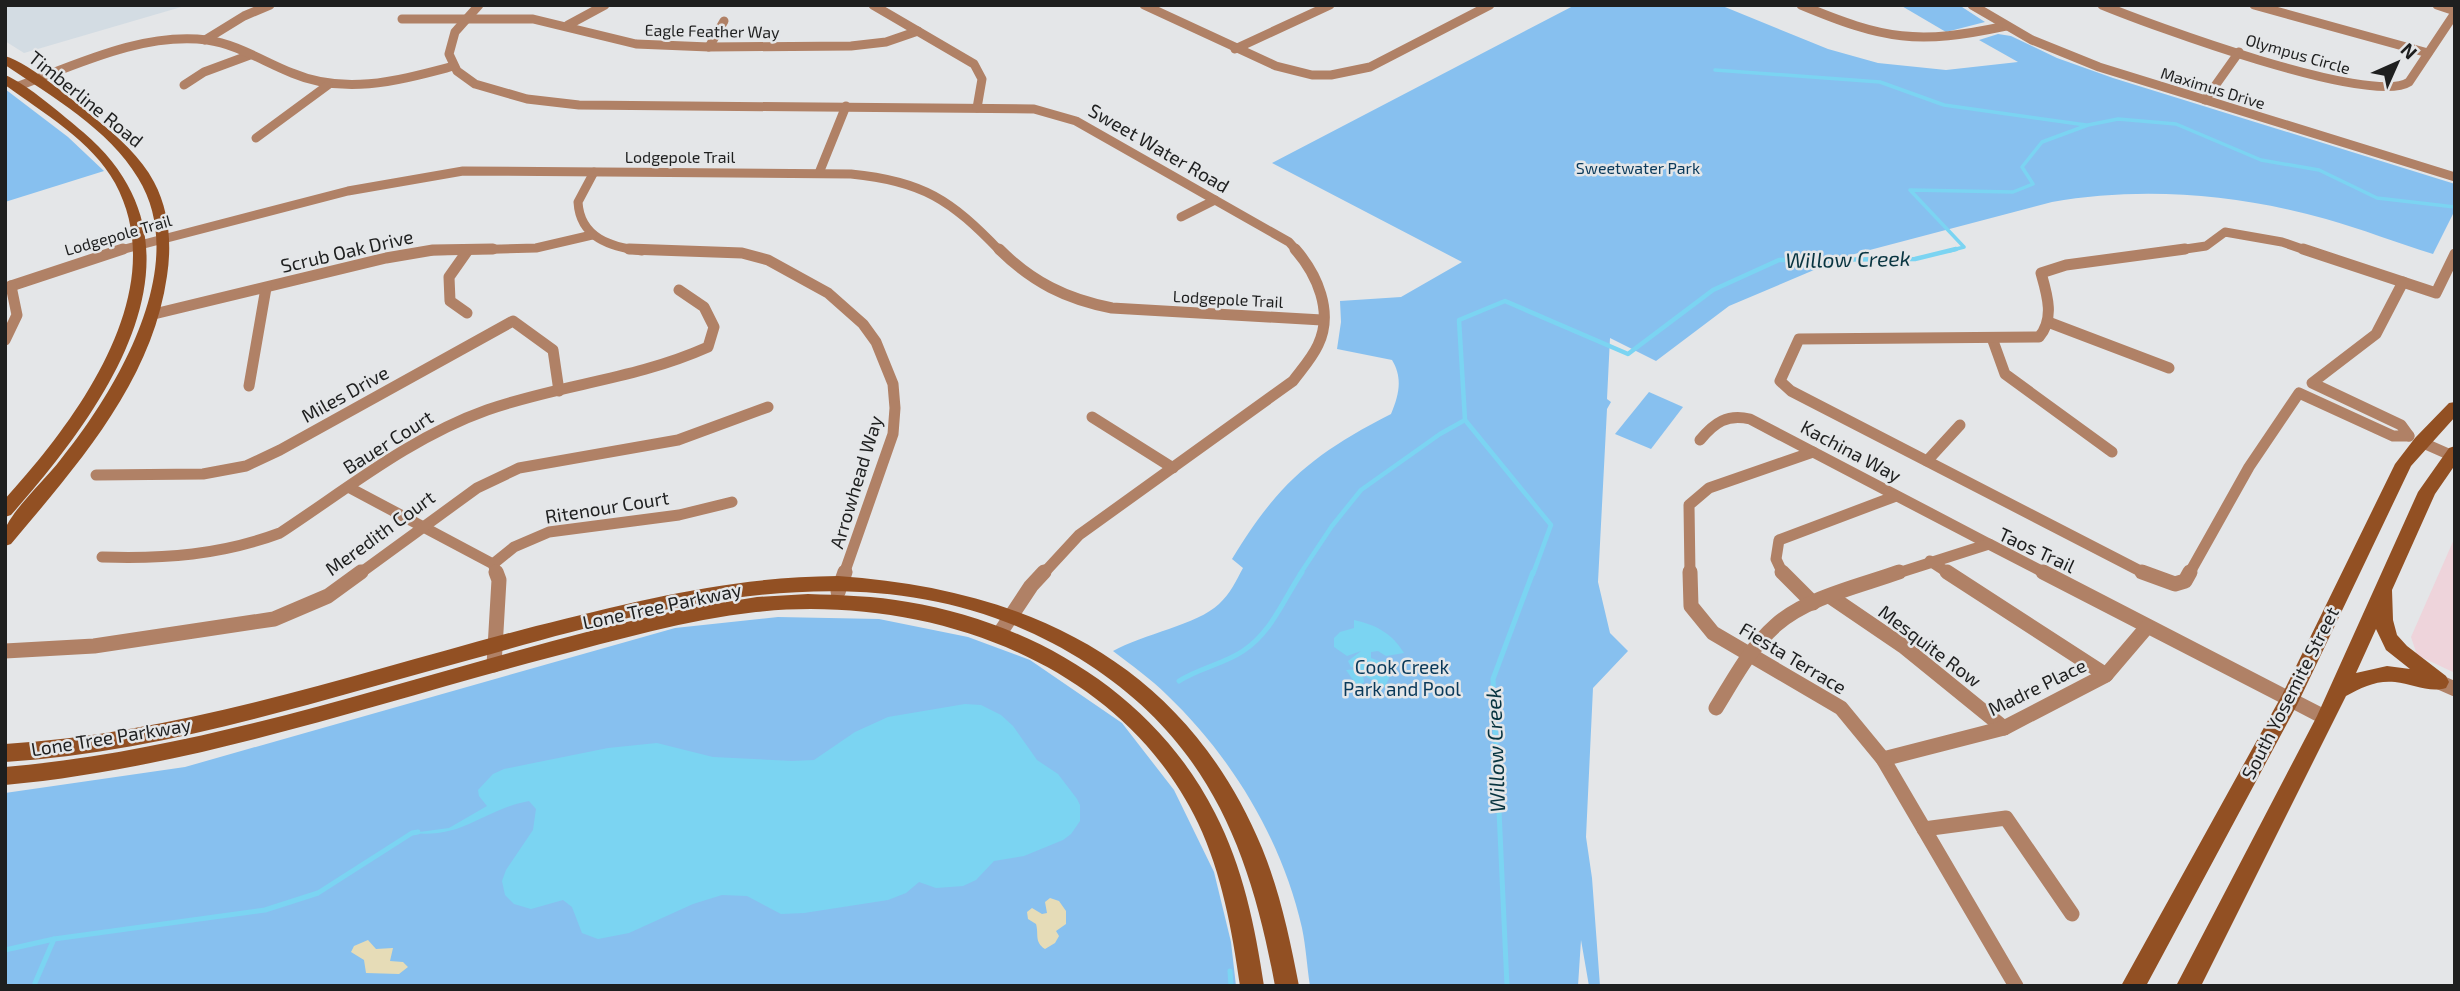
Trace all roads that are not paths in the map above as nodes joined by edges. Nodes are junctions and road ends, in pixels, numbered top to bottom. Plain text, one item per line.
1 (270, 5) edge
2 (479, 5) edge
3 (605, 5) edge
4 (873, 5) edge
5 (1144, 5) edge
6 (1301, 5) edge
7 (1330, 5) edge
8 (1490, 5) edge
9 (1801, 5) edge
10 (1972, 5) edge
11 (2102, 5) edge
12 (2254, 5) edge
13 (2437, 5) edge
14 (1315, 12) junction
15 (2455, 12) edge
16 (402, 19) dead end
17 (464, 19) junction
18 (724, 21) dead end
19 (568, 25) junction
20 (2006, 26) junction
21 (918, 31) junction
22 (205, 40) junction
23 (709, 47) junction
24 (1236, 49) junction
25 (2239, 52) junction
26 (2428, 53) junction
27 (250, 55) junction
28 (5, 59) edge
29 (454, 66) junction
30 (36, 80) junction
31 (11, 83) edge
32 (184, 85) dead end
33 (328, 85) junction
34 (2205, 100) junction
35 (846, 106) junction
36 (977, 108) junction
37 (256, 138) dead end
38 (594, 172) junction
39 (819, 173) junction
40 (2455, 177) edge
41 (1215, 200) junction
42 (1181, 218) dead end
43 (592, 235) junction
44 (163, 238) junction
45 (139, 245) junction
46 (468, 250) junction
47 (2455, 254) edge
48 (2403, 282) junction
49 (8, 284) edge
50 (266, 288) junction
51 (679, 290) dead end
52 (467, 313) dead end
53 (154, 314) junction
54 (1322, 320) junction
55 (2048, 322) junction
56 (1992, 338) junction
57 (5, 340) edge
58 (2169, 368) dead end
59 (249, 386) dead end
60 (559, 391) junction
61 (768, 407) dead end
62 (2455, 407) edge
63 (1092, 417) dead end
64 (1960, 425) dead end
65 (1700, 440) dead end
66 (2421, 442) junction
67 (1813, 452) junction
68 (2112, 452) dead end
69 (2454, 455) edge
70 (1927, 461) junction
71 (1173, 468) junction
72 (96, 475) dead end
73 (350, 488) junction
74 (1896, 496) junction
75 (733, 502) dead end
76 (5, 511) edge
77 (421, 526) junction
78 (5, 539) edge
79 (1989, 544) junction
80 (102, 557) dead end
81 (1930, 561) junction
82 (493, 564) junction
83 (2385, 586) junction
84 (838, 592) junction
85 (1831, 597) junction
86 (1813, 603) junction
87 (1005, 624) junction
88 (2147, 626) junction
89 (5, 652) edge
90 (1751, 654) junction
91 (494, 655) junction
92 (2106, 675) junction
93 (2447, 685) edge
94 (2339, 690) junction
95 (2290, 699) junction
96 (1716, 708) dead end
97 (2326, 718) junction
98 (2004, 728) junction
99 (5, 753) edge
100 (1883, 759) junction
101 (5, 776) edge
102 (1924, 829) junction
103 (2072, 914) dead end
104 (1252, 986) edge
105 (1287, 986) edge
106 (2016, 986) edge
107 (2133, 986) edge
108 (2188, 986) edge

1 - 22 street
2 - 17 street
3 - 19 street
4 - 21 street
5 - 24 street
6 - 14 street
7 - 14 street
8 - 24 street
9 - 20 street
10 - 20 street, Maximus Drive
11 - 25 street, Olympus Circle
12 - 26 street
13 - 15 street
14 - 24 street
15 - 26 street, Olympus Circle
16 - 17 street
17 - 19 street, Eagle Feather Way
17 - 29 street
18 - 23 street
19 - 23 street, Eagle Feather Way
20 - 34 street, Maximus Drive
21 - 23 street, Eagle Feather Way
21 - 36 street
22 - 27 street
22 - 30 street
25 - 26 street, Olympus Circle
25 - 34 street
27 - 32 street
27 - 33 street
28 - 30 street, Timberline Road
29 - 33 street
29 - 35 street, Sweet Water Road
30 - 31 street
30 - 44 street, Timberline Road
31 - 45 street, Timberline Road
33 - 37 street
34 - 40 street, Maximus Drive
35 - 36 street, Sweet Water Road
35 - 39 street
36 - 41 street, Sweet Water Road
38 - 39 street, Lodgepole Trail
38 - 43 street
38 - 44 street, Lodgepole Trail
39 - 54 street, Lodgepole Trail
41 - 42 street
41 - 54 street, Sweet Water Road
43 - 46 street, Scrub Oak Drive
43 - 84 street, Arrowhead Way
44 - 45 street, Lodgepole Trail
44 - 53 street, Timberline Road
45 - 49 street, Lodgepole Trail
45 - 76 street, Timberline Road
46 - 50 street, Scrub Oak Drive
46 - 52 street
47 - 48 street
48 - 55 street
48 - 70 street
49 - 57 street
50 - 53 street, Scrub Oak Drive
50 - 59 street
51 - 60 street, Bauer Court
53 - 78 street, Timberline Road
54 - 71 street, Sweet Water Road
55 - 56 street
55 - 58 street
56 - 68 street
56 - 70 street
60 - 72 street, Miles Drive
60 - 73 street, Bauer Court
61 - 77 street, Meredith Court
62 - 66 street, South Yosemite Street
63 - 71 street
64 - 70 street
65 - 67 street, Kachina Way
66 - 69 street
66 - 95 street, South Yosemite Street
67 - 74 street, Kachina Way
67 - 90 street, Fiesta Terrace
69 - 83 street, South Yosemite Street
71 - 87 street, Sweet Water Road
73 - 77 street
73 - 80 street, Bauer Court
74 - 79 street, Kachina Way
74 - 86 street
75 - 82 street, Ritenour Court
77 - 82 street
77 - 89 street, Meredith Court
79 - 81 street, Taos Trail
79 - 88 street, Taos Trail
81 - 85 street, Taos Trail
81 - 92 street
82 - 91 street
83 - 93 street
83 - 94 street, South Yosemite Street
84 - 87 street, Lone Tree Parkway
84 - 91 street, Lone Tree Parkway
85 - 86 street, Taos Trail
85 - 98 street, Mesquite Row
86 - 90 street, Taos Trail
87 - 104 street, Lone Tree Parkway
87 - 105 street, Lone Tree Parkway
88 - 92 street, Madre Place
88 - 95 street, Taos Trail
90 - 96 street, Taos Trail
90 - 100 street, Fiesta Terrace
91 - 99 street, Lone Tree Parkway
91 - 101 street, Lone Tree Parkway
92 - 98 street, Madre Place
93 - 94 street
94 - 97 street, South Yosemite Street
95 - 97 street, Taos Trail
95 - 107 street, South Yosemite Street
97 - 108 street, South Yosemite Street
98 - 100 street, Madre Place
100 - 102 street, Fiesta Terrace
102 - 103 street
102 - 106 street, Fiesta Terrace

